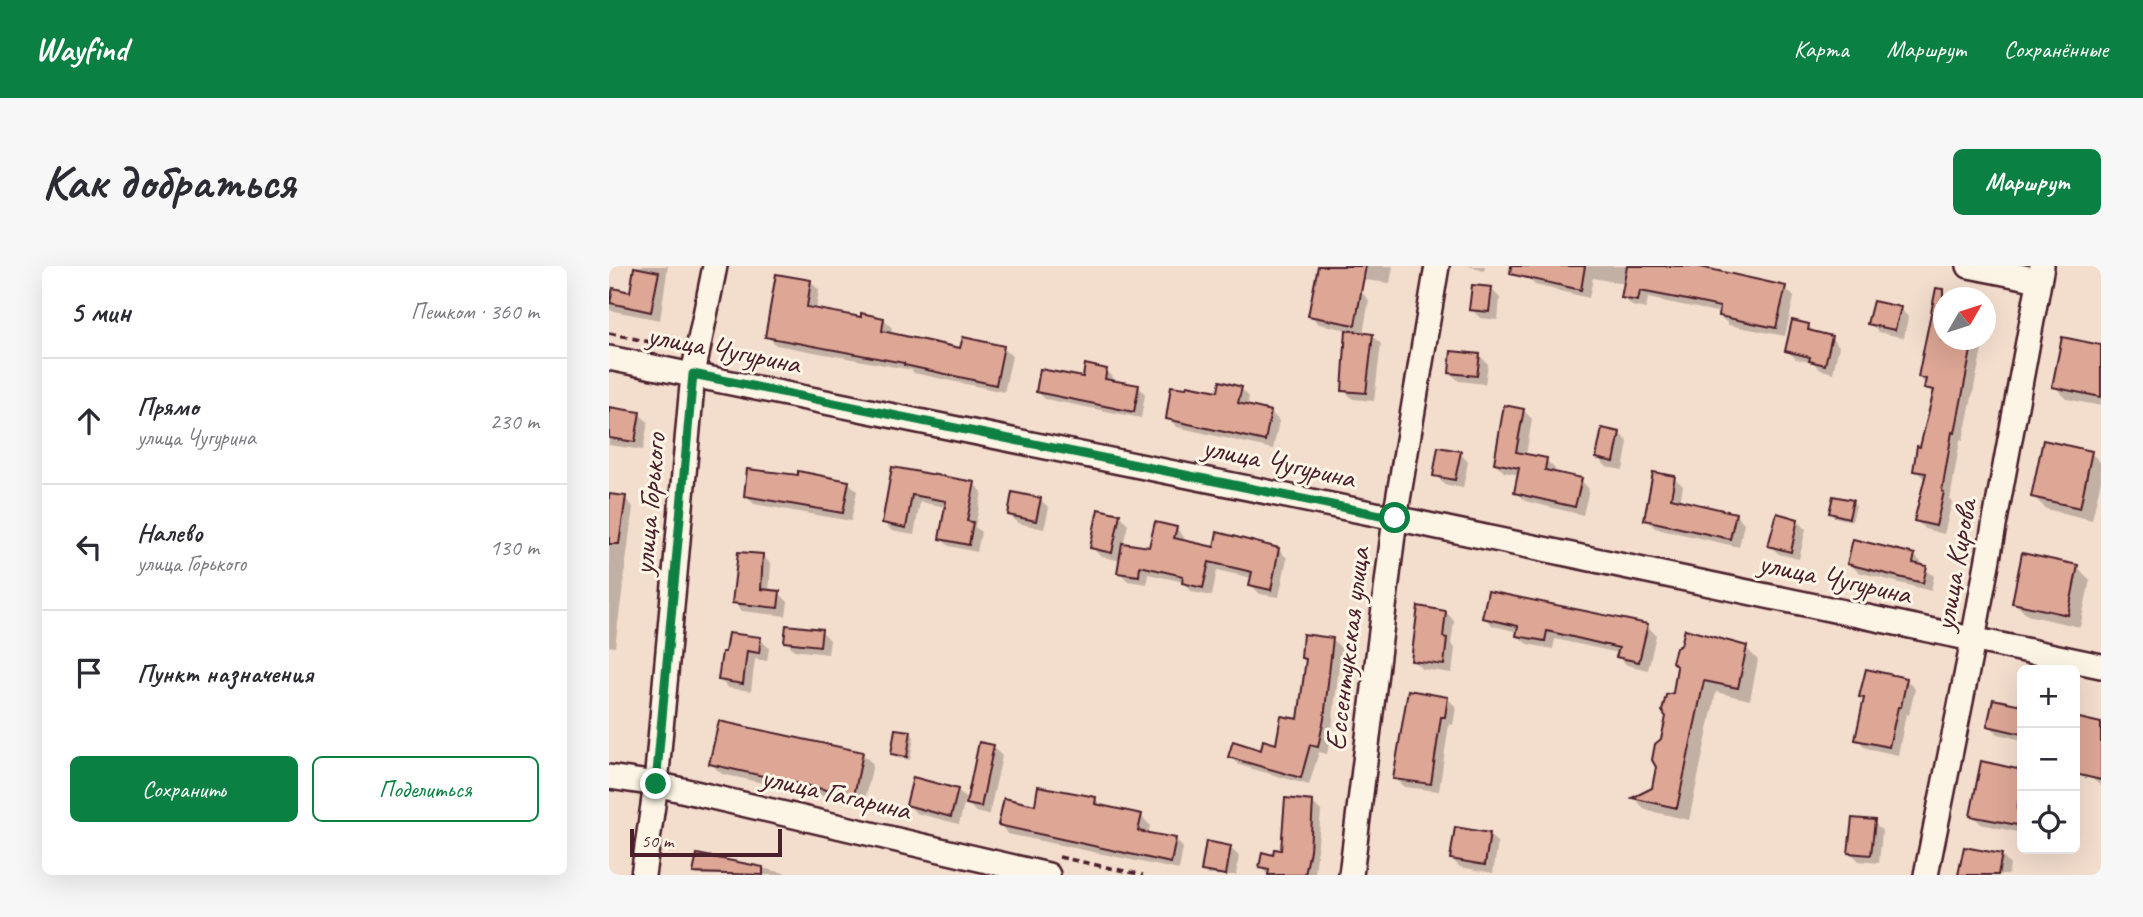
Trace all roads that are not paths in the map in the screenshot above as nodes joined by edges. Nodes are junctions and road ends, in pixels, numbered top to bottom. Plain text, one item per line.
1 (715, 266) edge
2 (1437, 266) edge
3 (1969, 266) edge
4 (2040, 273) edge
5 (609, 358) edge
6 (693, 374) junction
7 (1395, 518) junction
8 (1973, 639) junction
9 (2101, 666) edge
10 (609, 777) edge
11 (656, 784) junction
12 (643, 875) edge
13 (1048, 875) edge
14 (1351, 875) edge
15 (1926, 875) edge

1 - 6 street, улица Горького
2 - 7 street, Ессентукская улица
3 - 4 street
4 - 8 street, улица Кирова
5 - 6 street, улица Чугурина
6 - 7 street, улица Чугурина
6 - 11 street, улица Горького
7 - 8 street, улица Чугурина
7 - 14 street, Ессентукская улица
8 - 9 street, улица Чугурина
8 - 15 street, улица Кирова
10 - 11 street, улица Гагарина
11 - 12 street, улица Горького
11 - 13 street, улица Гагарина

